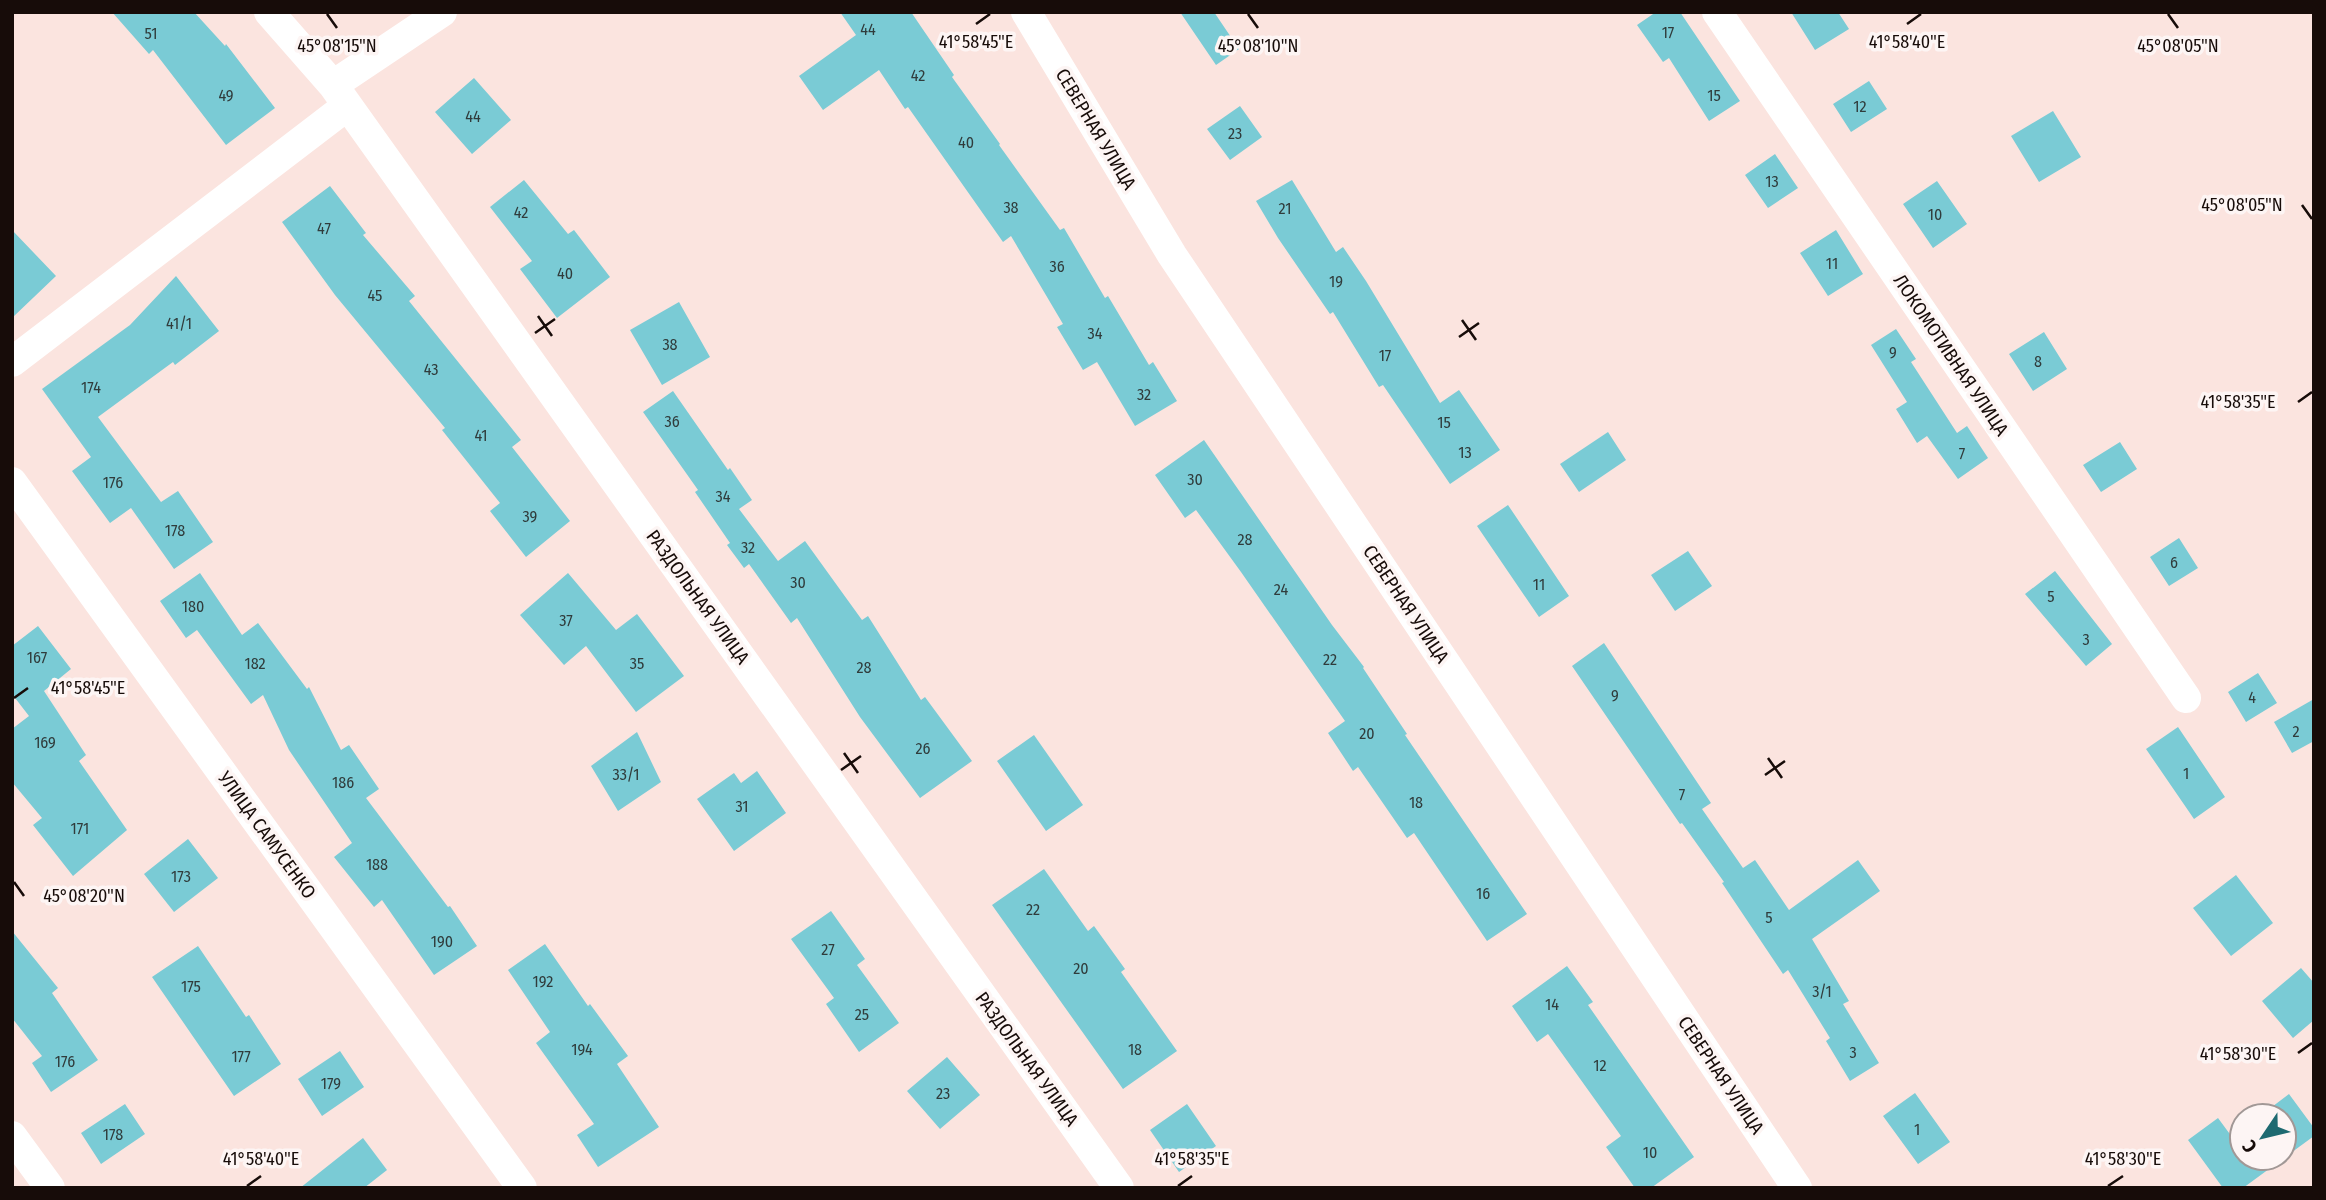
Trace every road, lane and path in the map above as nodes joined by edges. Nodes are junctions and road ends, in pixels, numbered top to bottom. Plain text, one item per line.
1 (269, 12) edge
2 (442, 12) edge
3 (1026, 12) edge
4 (1717, 12) edge
5 (340, 96) junction
6 (12, 362) edge
7 (12, 482) edge
8 (2186, 698) dead end
9 (12, 1136) edge
10 (50, 1188) edge
11 (522, 1188) edge
12 (1119, 1188) edge
13 (1797, 1188) edge

1 - 5 street, РАЗДОЛЬНАЯ УЛИЦА
2 - 5 street
3 - 13 street, СЕВЕРНАЯ УЛИЦА
4 - 8 street, ЛОКОМОТИВНАЯ УЛИЦА
5 - 6 street
5 - 12 street, РАЗДОЛЬНАЯ УЛИЦА
7 - 11 street, УЛИЦА САМУСЕНКО
9 - 10 street

